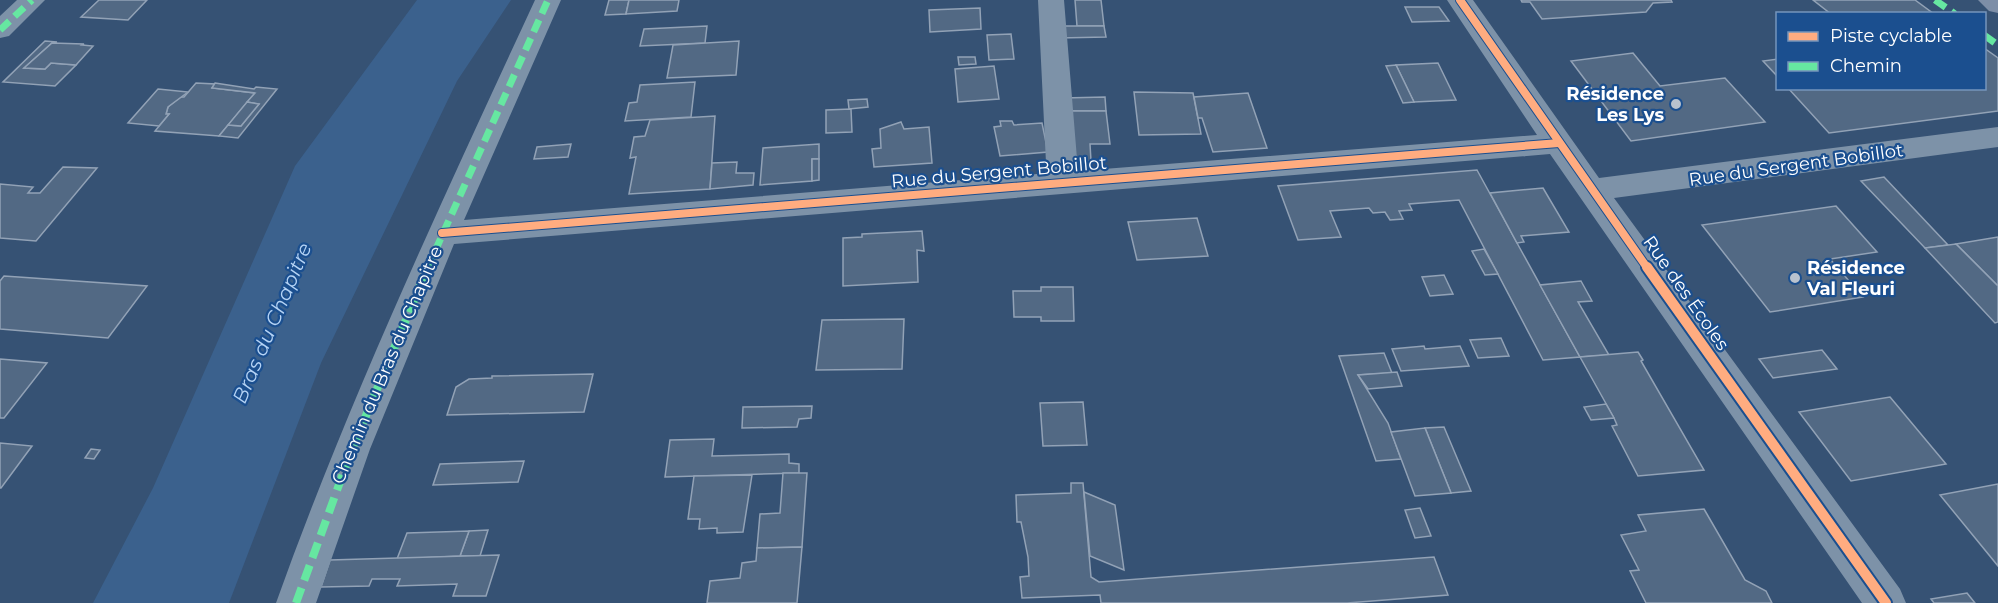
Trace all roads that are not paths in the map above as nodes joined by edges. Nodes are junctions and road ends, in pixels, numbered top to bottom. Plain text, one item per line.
1 (32, 0) edge
2 (548, 0) edge
3 (1051, 0) edge
4 (1460, 0) edge
5 (1991, 0) edge
6 (1998, 5) edge
7 (0, 30) edge
8 (1998, 137) edge
9 (1559, 143) junction
10 (1066, 183) junction
11 (1593, 190) junction
12 (442, 233) junction
13 (296, 603) edge
14 (1886, 603) edge

1 - 7 street
2 - 12 street, Chemin du Bras du Chapitre
3 - 10 street
4 - 9 street, Rue des Écoles
5 - 6 main road
8 - 11 street, Rue du Sergent Bobillot
9 - 10 street, Rue du Sergent Bobillot
9 - 11 street, Rue des Écoles
10 - 12 street, Rue du Sergent Bobillot
11 - 14 street, Rue des Écoles
12 - 13 street, Chemin du Bras du Chapitre

